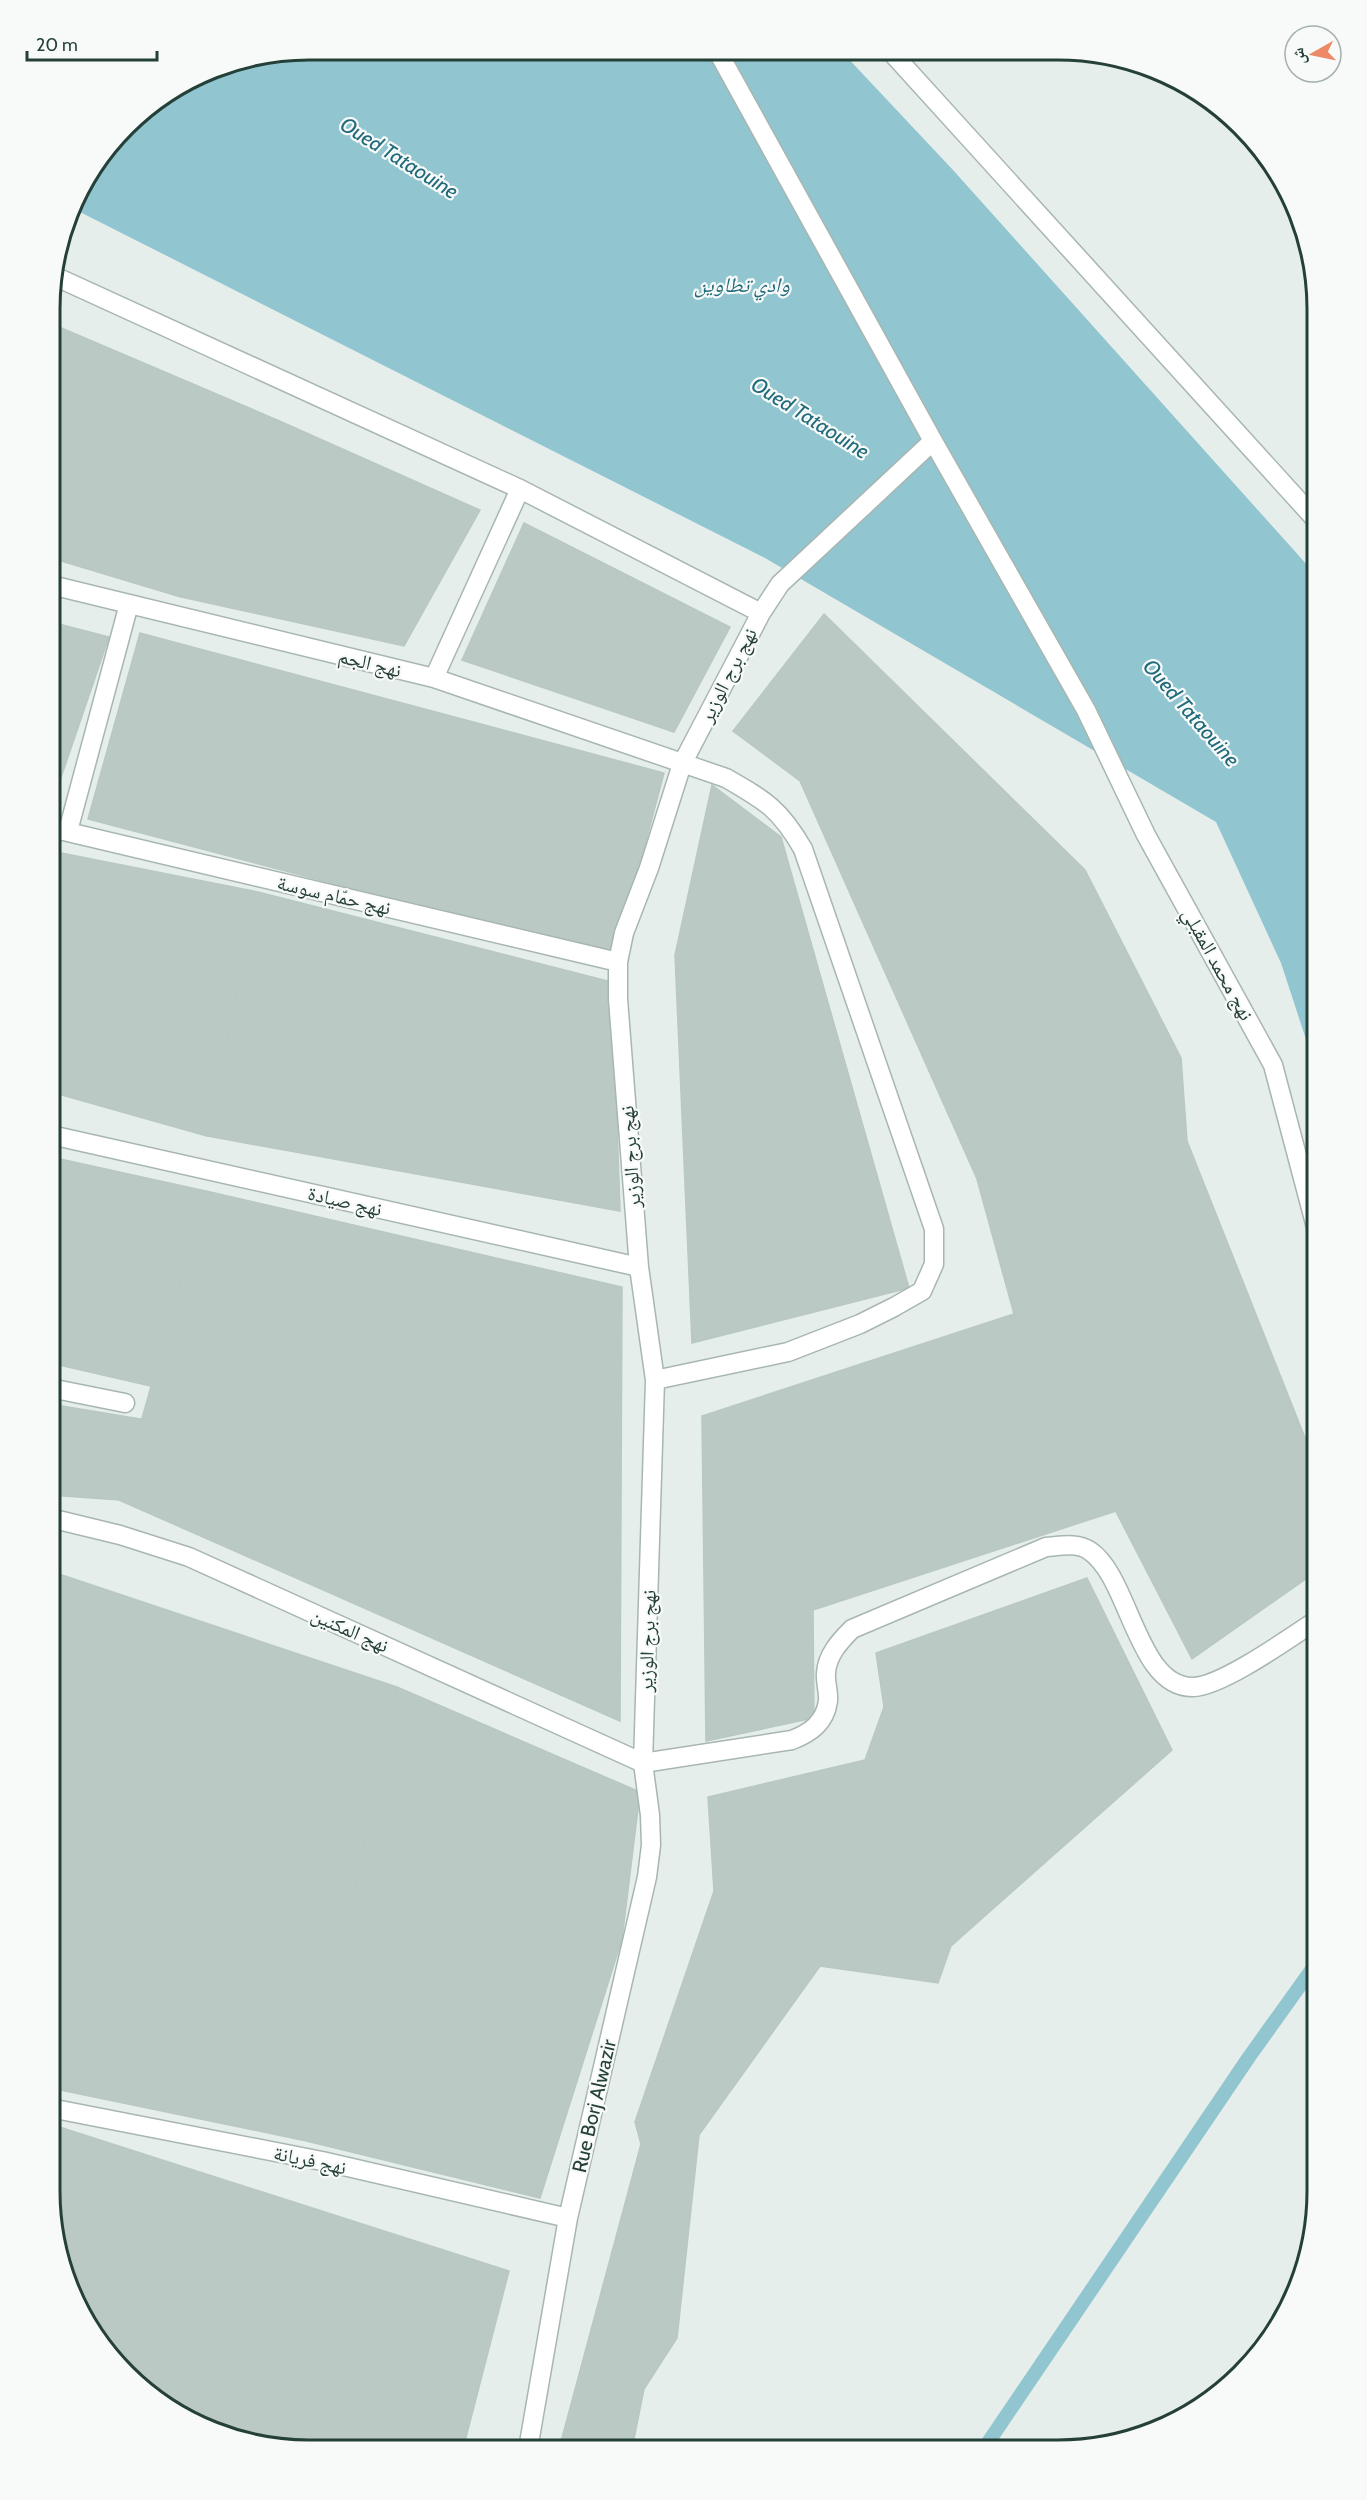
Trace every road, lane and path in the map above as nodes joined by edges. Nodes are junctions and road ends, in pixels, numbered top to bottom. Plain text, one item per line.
1 (722, 60) edge
2 (898, 60) edge
3 (62, 280) edge
4 (933, 441) junction
5 (520, 489) junction
6 (1307, 510) edge
7 (60, 587) edge
8 (129, 604) junction
9 (761, 613) junction
10 (434, 678) junction
11 (682, 764) junction
12 (60, 830) edge
13 (618, 962) junction
14 (60, 1138) edge
15 (1307, 1193) edge
16 (639, 1267) junction
17 (655, 1380) junction
18 (60, 1390) edge
19 (125, 1403) dead end
20 (60, 1520) edge
21 (1307, 1626) edge
22 (643, 1763) junction
23 (60, 2110) edge
24 (568, 2218) junction
25 (530, 2440) edge

1 - 4 street, نهج محمد المقبلي
2 - 6 street
3 - 5 street
4 - 9 street, نهج برج الوزير
4 - 15 street, نهج محمد المقبلي
5 - 9 street
5 - 10 street
7 - 8 street, نهج الجم
8 - 10 street, نهج الجم
8 - 12 street
9 - 11 street, نهج برج الوزير
10 - 11 street, نهج الجم
11 - 13 street, نهج برج الوزير
11 - 17 street, نهج الجم
12 - 13 street, نهج حمّام سوسة
13 - 16 street, نهج برج الوزير
14 - 16 street, نهج صيادة
16 - 17 street, نهج برج الوزير
17 - 22 street, نهج برج الوزير
18 - 19 street
20 - 22 street, نهج المكنين
21 - 22 street
22 - 24 street, Rue Borj Alwazir
23 - 24 street, نهج فريانة
24 - 25 street, Rue Borj Alwazir

